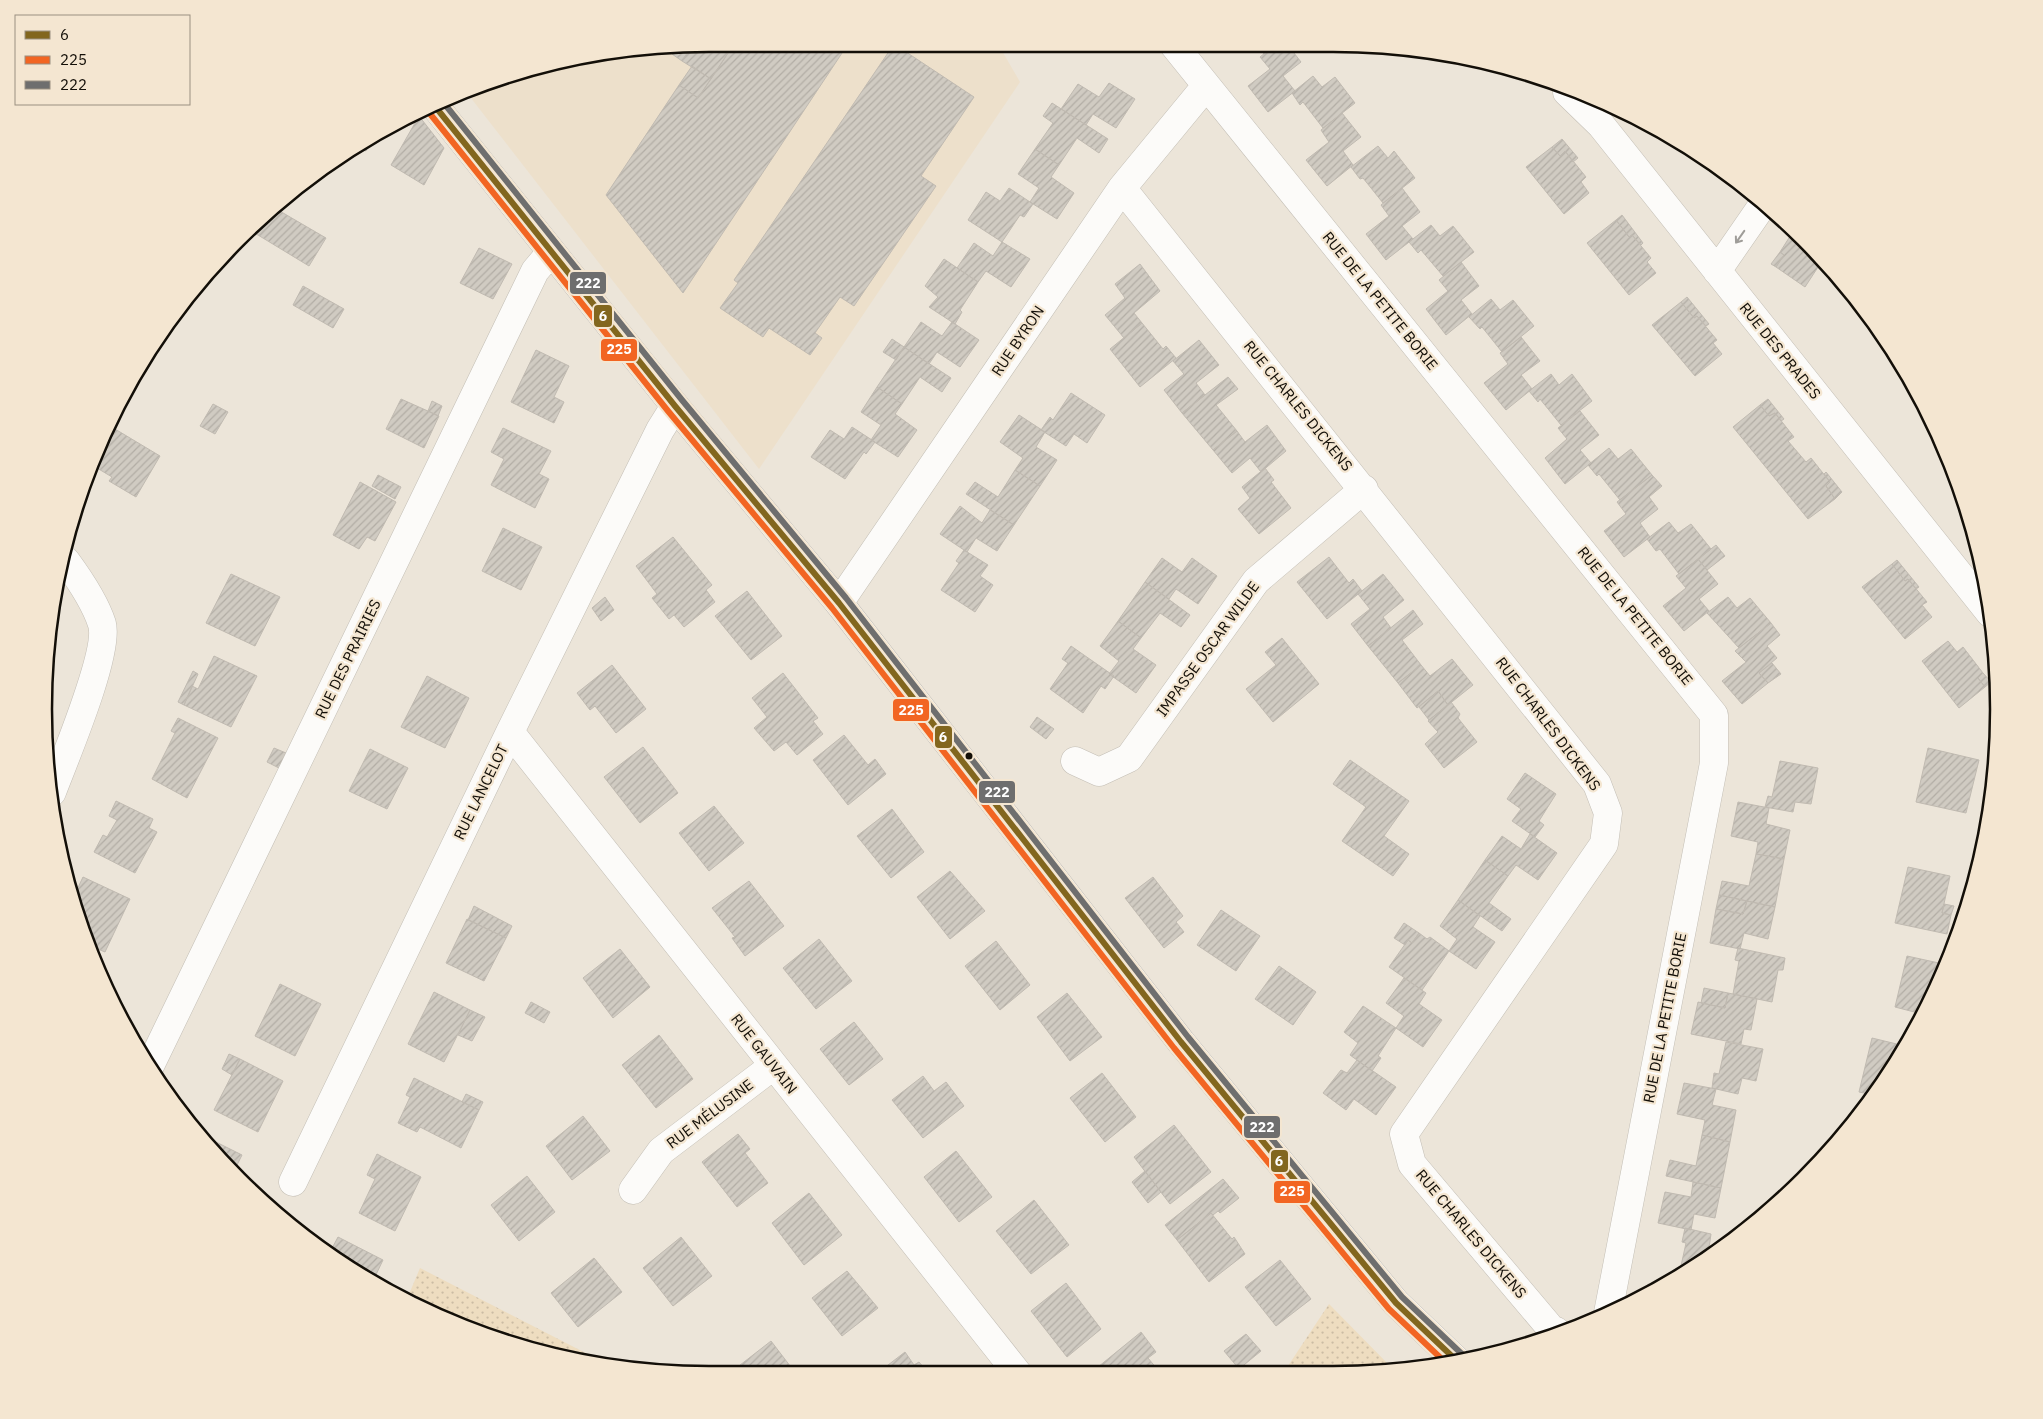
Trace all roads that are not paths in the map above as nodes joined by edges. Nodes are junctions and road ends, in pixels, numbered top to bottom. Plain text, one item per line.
1 (1179, 52) edge
2 (1206, 86) junction
3 (1586, 104) edge
4 (439, 111) edge
5 (1607, 116) edge
6 (1122, 188) junction
7 (1759, 210) edge
8 (551, 252) junction
9 (1716, 271) junction
10 (675, 406) junction
11 (1364, 489) junction
12 (69, 565) edge
13 (1981, 602) edge
14 (839, 604) junction
15 (510, 732) junction
16 (1075, 761) dead end
17 (57, 780) edge
18 (153, 1059) edge
19 (773, 1066) junction
20 (293, 1182) dead end
21 (632, 1190) dead end
22 (1610, 1305) edge
23 (1552, 1329) edge
24 (1451, 1356) edge
25 (1012, 1366) edge

1 - 2 street, RUE DE LA PETITE BORIE
2 - 6 street, RUE BYRON
2 - 22 street, RUE DE LA PETITE BORIE
3 - 5 street, RUE DES PRADES
4 - 8 street
5 - 9 street, RUE DES PRADES
6 - 11 street, RUE CHARLES DICKENS
6 - 14 street, RUE BYRON
7 -> 9 street
8 - 10 street
8 - 18 street, RUE DES PRAIRIES
9 - 13 street, RUE DES PRADES
10 - 14 street
10 - 15 street, RUE LANCELOT
11 - 16 street, IMPASSE OSCAR WILDE
11 - 23 street, RUE CHARLES DICKENS
12 - 17 street
14 - 24 street
15 - 19 street, RUE GAUVAIN
15 - 20 street, RUE LANCELOT
19 - 21 street, RUE MÉLUSINE
19 - 25 street, RUE GAUVAIN

